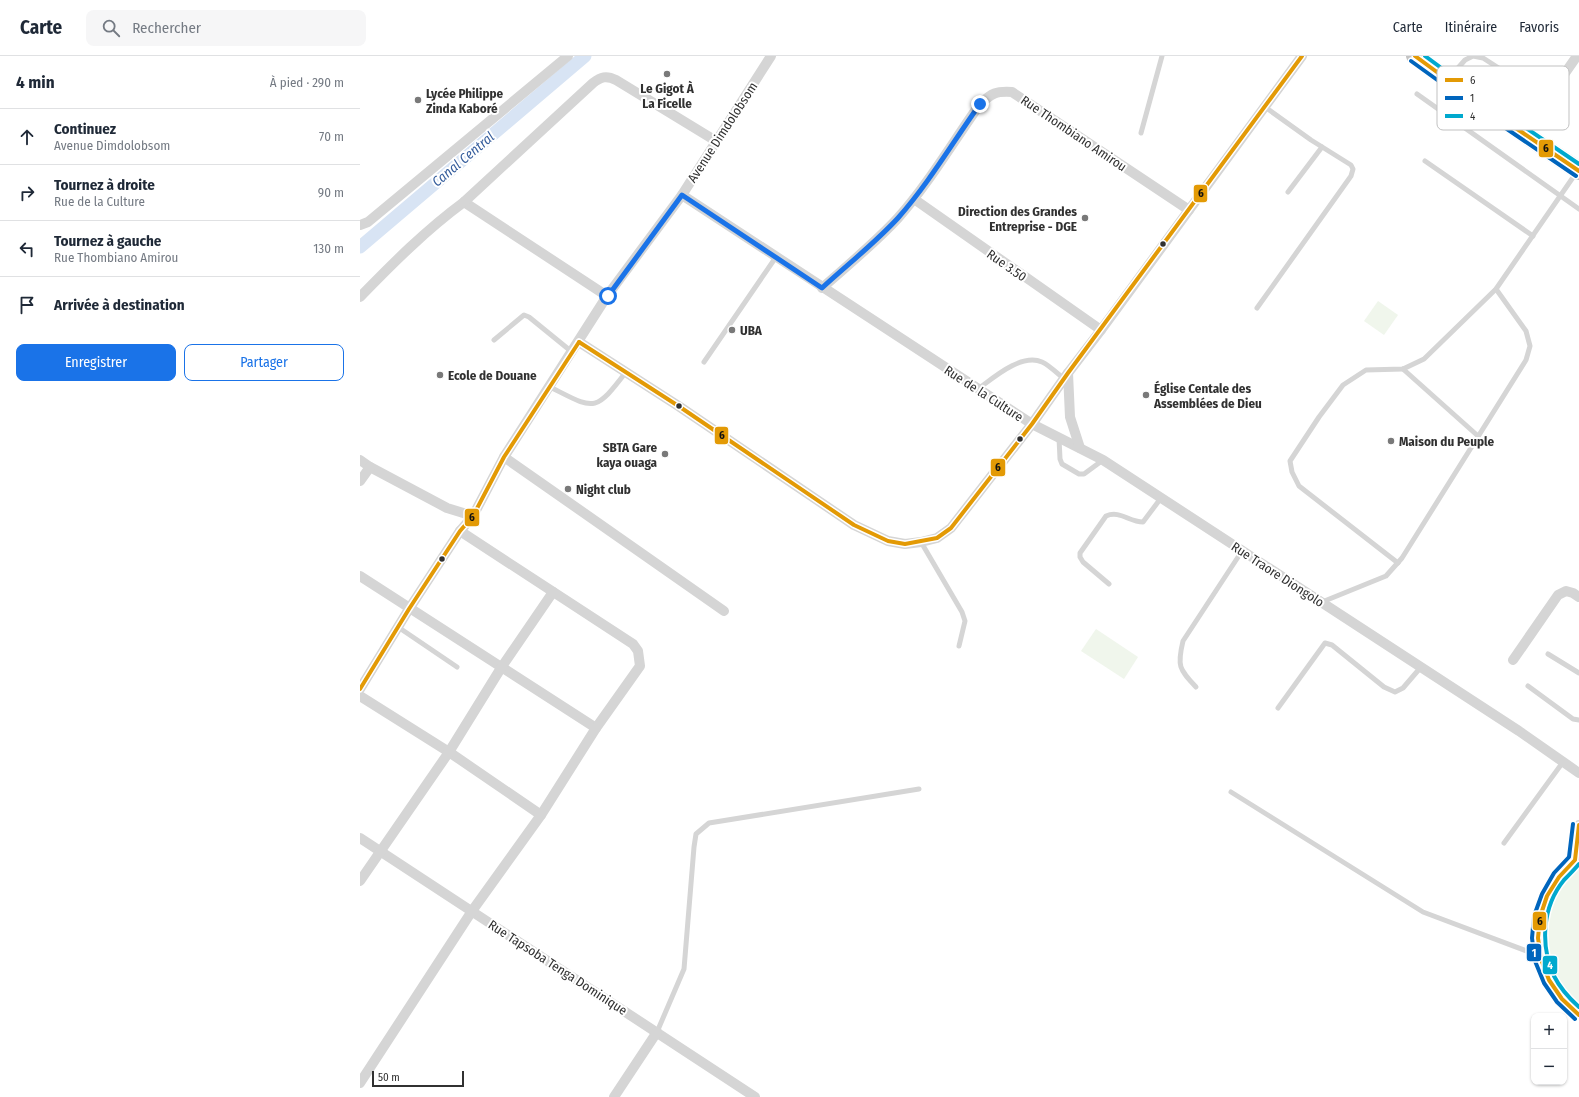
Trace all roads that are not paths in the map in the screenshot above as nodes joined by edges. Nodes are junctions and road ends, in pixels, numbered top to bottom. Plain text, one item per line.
1 (568, 56) edge
2 (771, 56) edge
3 (1162, 56) edge
4 (1302, 56) edge
5 (1415, 56) edge
6 (1577, 56) edge
7 (1460, 66) edge
8 (1495, 66) edge
9 (1569, 67) edge
10 (1437, 71) edge
11 (1417, 94) dead end
12 (1265, 107) junction
13 (1437, 108) edge
14 (1467, 130) edge
15 (1521, 130) edge
16 (1524, 132) joint
17 (1141, 133) dead end
18 (716, 141) junction
19 (1322, 146) junction
20 (1425, 161) dead end
21 (1578, 171) edge
22 (1288, 192) dead end
23 (682, 195) junction
24 (1560, 196) junction
25 (914, 199) junction
26 (464, 202) junction
27 (1579, 209) edge
28 (1189, 210) junction
29 (360, 225) edge
30 (1533, 236) junction
31 (776, 257) junction
32 (822, 288) junction
33 (1496, 289) junction
34 (608, 296) junction
35 (360, 297) edge
36 (1257, 308) dead end
37 (1101, 330) junction
38 (494, 340) dead end
39 (579, 342) junction
40 (572, 352) junction
41 (704, 362) dead end
42 (1403, 369) junction
43 (626, 372) junction
44 (1066, 376) junction
45 (550, 387) junction
46 (978, 389) junction
47 (1032, 424) junction
48 (1478, 436) junction
49 (1060, 437) junction
50 (1080, 448) junction
51 (504, 458) junction
52 (360, 460) edge
53 (1103, 460) junction
54 (370, 467) junction
55 (360, 481) edge
56 (1161, 498) junction
57 (473, 516) junction
58 (460, 531) junction
59 (922, 542) junction
60 (1242, 550) junction
61 (1398, 562) junction
62 (360, 576) edge
63 (1109, 584) dead end
64 (553, 592) junction
65 (1579, 597) edge
66 (1321, 602) junction
67 (409, 609) junction
68 (724, 611) dead end
69 (398, 627) junction
70 (959, 646) dead end
71 (1548, 654) dead end
72 (1513, 660) dead end
73 (457, 667) dead end
74 (1421, 667) junction
75 (502, 668) junction
76 (1579, 673) edge
77 (1196, 686) dead end
78 (1528, 686) dead end
79 (360, 689) edge
80 (360, 696) edge
81 (1278, 708) dead end
82 (1579, 720) edge
83 (596, 728) junction
84 (449, 752) junction
85 (1563, 762) junction
86 (1579, 773) edge
87 (919, 789) dead end
88 (1231, 792) dead end
89 (541, 815) junction
90 (1579, 825) edge
91 (360, 838) edge
92 (1504, 843) dead end
93 (380, 851) junction
94 (1577, 858) edge
95 (360, 881) edge
96 (472, 911) junction
97 (1540, 956) dead end
98 (657, 1032) junction
99 (360, 1083) edge
100 (614, 1097) edge
101 (755, 1097) edge

1 - 29 street
2 - 18 street, Avenue Dimdolobsom
3 - 17 lane
4 - 12 street
5 - 10 highway
6 - 9 street
7 - 8 lane
11 - 13 lane
12 - 19 lane
12 - 28 street
14 - 24 lane
15 - 16 highway
16 - 21 highway
18 - 23 street, Avenue Dimdolobsom
18 - 26 street
19 - 22 lane
19 - 36 lane
20 - 30 lane
21 - 24 lane
23 - 31 street, Rue de la Culture
23 - 34 street, Avenue Dimdolobsom
24 - 27 lane
24 - 30 lane
25 - 28 street, Rue Thombiano Amirou
25 - 32 street, Rue Thombiano Amirou
25 - 37 street, Rue 3.50
26 - 34 street
26 - 35 street
28 - 37 street
30 - 33 lane
31 - 32 street, Rue de la Culture
31 - 41 lane
32 - 46 street, Rue de la Culture
33 - 42 lane
33 - 48 lane
34 - 39 street, Avenue Dimdolobsom
37 - 44 street
38 - 40 lane
39 - 40 street, Avenue Dimdolobsom
39 - 43 street, Rue de la Culture
40 - 45 street, Avenue Dimdolobsom
42 - 48 lane
42 - 61 lane
43 - 45 lane
43 - 59 street, Rue de la Culture
44 - 46 lane
44 - 47 street
44 - 50 street
45 - 51 street, Avenue Dimdolobsom
46 - 47 street, Rue de la Culture
47 - 49 street, Rue Traore Diongolo
47 - 59 street, Rue de la Culture
48 - 61 lane
49 - 50 street, Rue Traore Diongolo
49 - 53 lane
50 - 53 street, Rue Traore Diongolo
51 - 57 street, Avenue Dimdolobsom
51 - 68 street
52 - 54 street
53 - 56 street, Rue Traore Diongolo
54 - 55 street
54 - 57 street
56 - 60 street, Rue Traore Diongolo
56 - 63 lane
57 - 58 street, Avenue Dimdolobsom
58 - 64 street
58 - 67 street, Avenue Dimdolobsom
59 - 70 lane
60 - 66 street, Rue Traore Diongolo
60 - 77 lane
61 - 66 lane
62 - 67 street
64 - 75 street
64 - 83 street
65 - 72 street
66 - 74 street, Rue Traore Diongolo
67 - 69 street, Avenue Dimdolobsom
67 - 75 street
69 - 73 lane
69 - 79 street, Avenue Dimdolobsom
71 - 76 lane
74 - 81 lane
74 - 85 street, Rue Traore Diongolo
75 - 83 street
75 - 84 street
78 - 82 lane
80 - 84 street
83 - 89 street
84 - 89 street
84 - 93 street
85 - 86 street, Rue Traore Diongolo
85 - 92 lane
87 - 98 lane
88 - 97 lane
89 - 96 street
90 - 94 street
91 - 93 street, Rue Tapsoba Tenga Dominique
93 - 95 street
93 - 96 street, Rue Tapsoba Tenga Dominique
96 - 98 street, Rue Tapsoba Tenga Dominique
96 - 99 street
98 - 100 street
98 - 101 street, Rue Tapsoba Tenga Dominique

